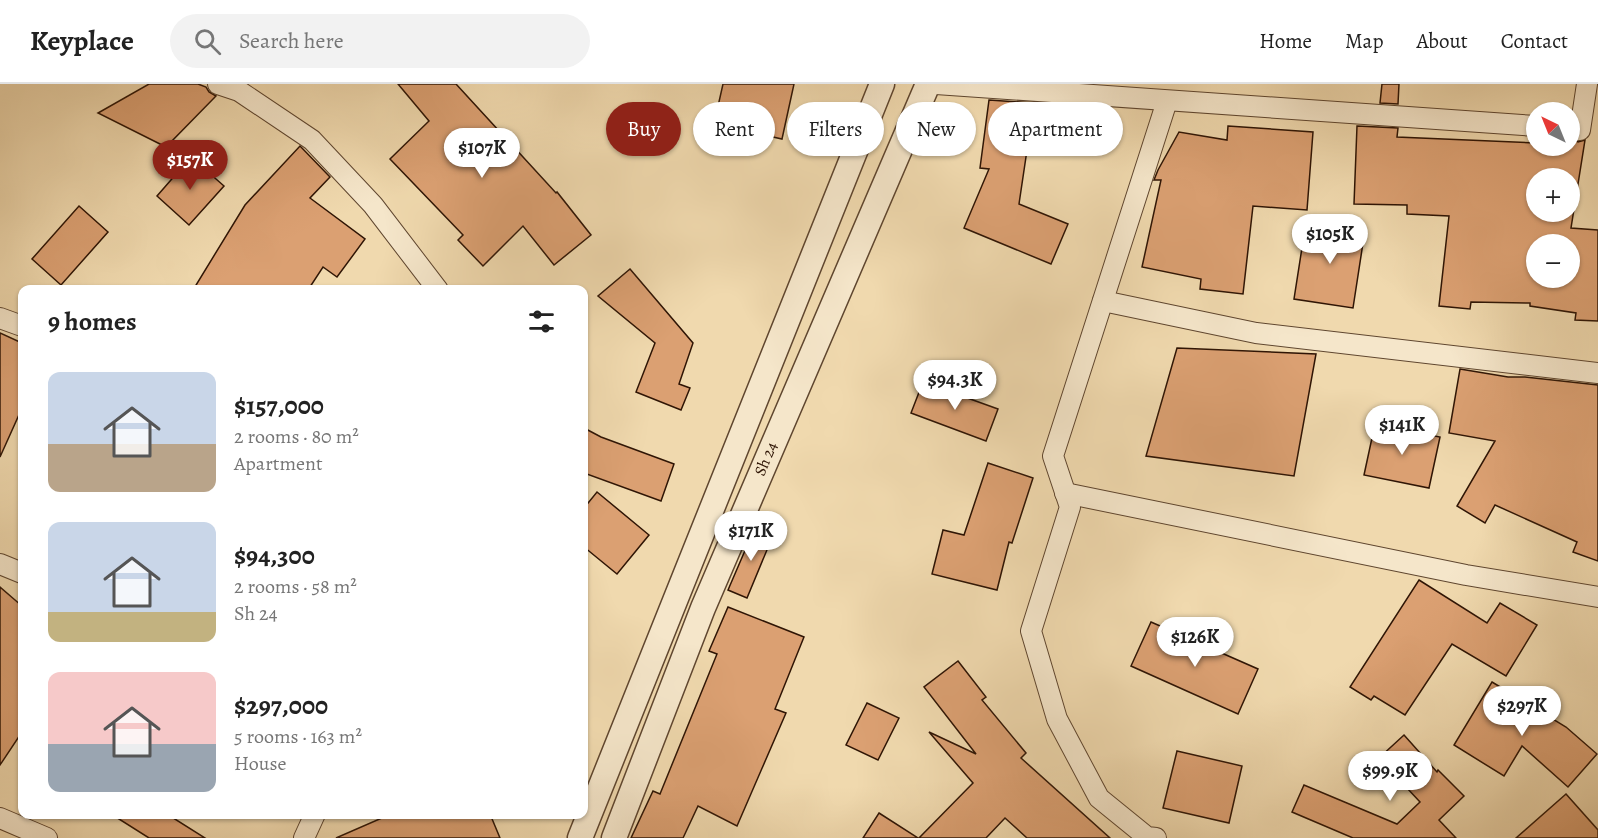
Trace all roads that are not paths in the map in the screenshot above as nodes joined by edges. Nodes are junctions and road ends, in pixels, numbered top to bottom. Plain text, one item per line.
1 (218, 84) edge
2 (882, 84) edge
3 (928, 84) edge
4 (936, 84) edge
5 (1587, 84) edge
6 (1167, 101) junction
7 (1526, 125) edge
8 (1582, 130) edge
9 (434, 285) edge
10 (1103, 301) junction
11 (0, 318) edge
12 (18, 325) edge
13 (1598, 373) edge
14 (1065, 493) junction
15 (0, 564) edge
16 (18, 571) edge
17 (1598, 597) edge
18 (588, 807) edge
19 (0, 818) edge
20 (313, 819) edge
21 (38, 836) edge
22 (304, 838) edge
23 (614, 838) edge
24 (1156, 838) edge

1 - 9 street
2 - 18 street, Sh 24
3 - 23 street, Sh 24
4 - 6 street
5 - 8 street
6 - 7 street
6 - 10 street
10 - 13 street
10 - 14 street
11 - 12 street
14 - 17 street
14 - 24 street
15 - 16 street
19 - 21 street
20 - 22 street

